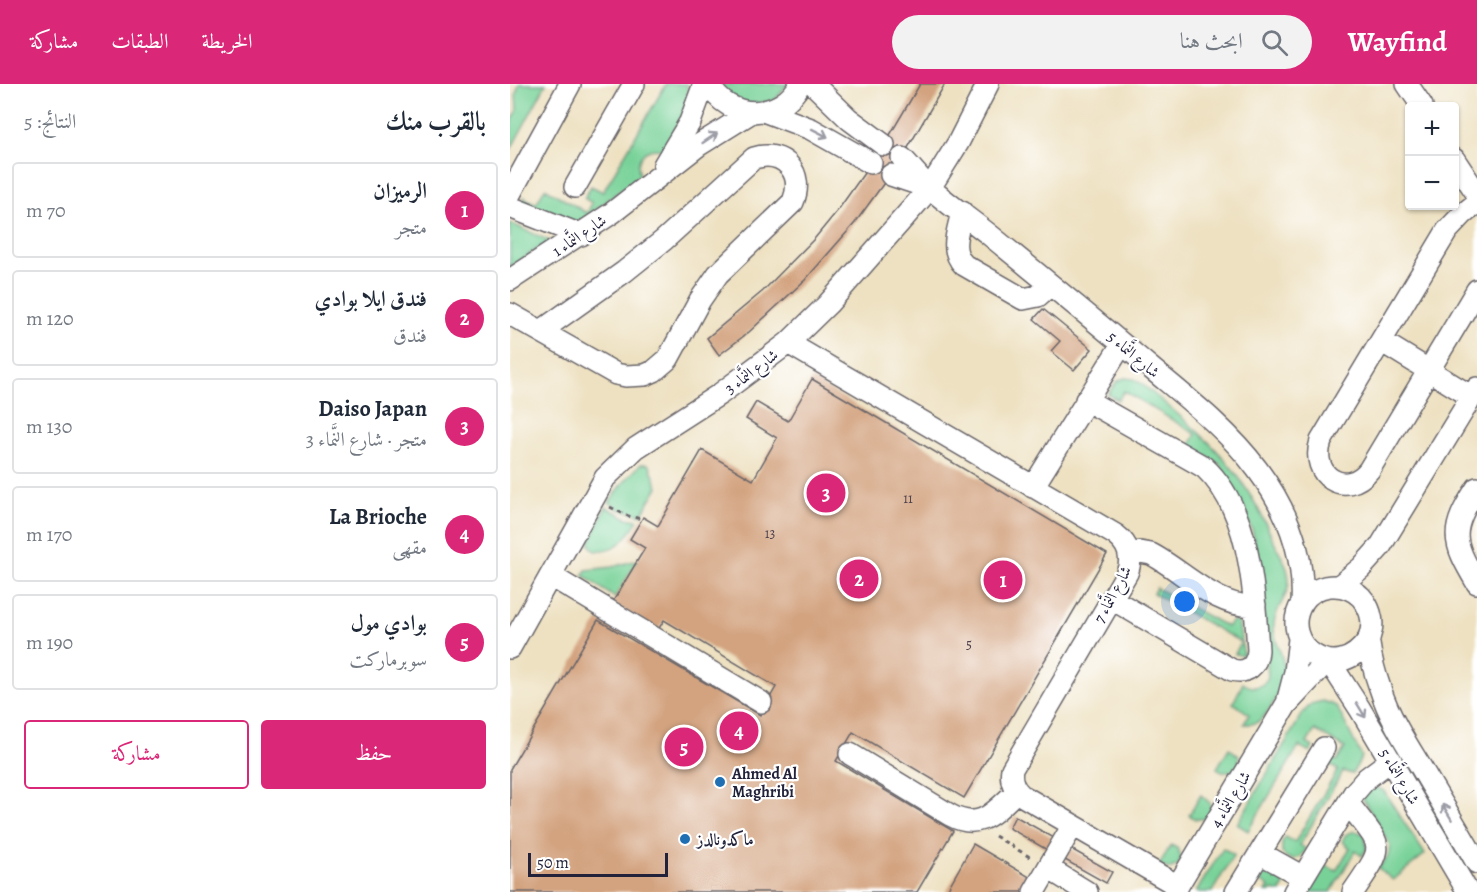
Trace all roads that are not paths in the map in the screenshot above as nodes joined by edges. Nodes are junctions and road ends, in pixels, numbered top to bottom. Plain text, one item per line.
1 (570, 84) edge
2 (634, 84) edge
3 (705, 84) edge
4 (709, 84) edge
5 (801, 84) edge
6 (813, 84) edge
7 (988, 84) edge
8 (1407, 84) edge
9 (1419, 102) edge
10 (759, 112) junction
11 (884, 145) dead end
12 (872, 163) dead end
13 (1459, 165) edge
14 (896, 167) dead end
15 (647, 186) junction
16 (575, 187) dead end
17 (930, 188) junction
18 (510, 194) edge
19 (1477, 194) edge
20 (1477, 203) edge
21 (510, 207) edge
22 (962, 212) junction
23 (580, 235) junction
24 (510, 280) edge
25 (1050, 285) junction
26 (1477, 290) edge
27 (510, 314) edge
28 (541, 332) junction
29 (1381, 341) junction
30 (789, 343) junction
31 (1122, 344) junction
32 (1428, 370) junction
33 (1474, 392) edge
34 (1086, 400) junction
35 (1033, 487) junction
36 (1477, 488) edge
37 (1380, 547) junction
38 (1299, 552) junction
39 (1130, 555) junction
40 (550, 576) junction
41 (1477, 583) edge
42 (1336, 586) junction
43 (1112, 599) junction
44 (1302, 604) junction
45 (1255, 605) junction
46 (1369, 609) junction
47 (1299, 639) junction
48 (1368, 640) junction
49 (510, 648) edge
50 (1328, 661) junction
51 (761, 702) dead end
52 (1286, 705) junction
53 (1324, 748) dead end
54 (850, 754) dead end
55 (1390, 760) junction
56 (1017, 791) junction
57 (1348, 803) junction
58 (1073, 825) junction
59 (1260, 853) junction
60 (1477, 863) edge
61 (1048, 868) junction
62 (1299, 885) edge
63 (1176, 889) edge
64 (1034, 892) edge
65 (1086, 892) edge
66 (1236, 892) edge
67 (1353, 892) edge
68 (1468, 892) edge

1 - 18 street
2 - 16 street
3 - 15 street, شارع النَّماء 1
4 - 10 street
5 - 10 street, شارع النَّماء 1
6 - 11 street
7 - 17 street, شارع النَّماء 3
8 - 9 street
10 -> 12 street
15 -> 10 street, شارع النَّماء 1
13 - 19 street
14 - 17 street, شارع النَّماء 5
15 - 23 street, شارع النَّماء 1
17 - 22 street, شارع النَّماء 5
17 - 30 street, شارع النَّماء 3
20 - 29 street
21 - 23 street
22 - 25 street, شارع النَّماء 5
22 - 25 street
23 - 24 street, شارع النَّماء 1
25 - 31 street, شارع النَّماء 5
26 - 32 street
27 - 28 street
28 - 28 street
29 - 32 street
29 - 32 street
30 - 35 street, شارع النَّماء 7
30 - 40 street, شارع النَّماء 3
31 - 34 street
31 - 38 street, شارع النَّماء 5
32 - 33 street
33 - 37 street
34 - 35 street
34 - 45 street
35 - 39 street, شارع النَّماء 7
36 - 41 street
37 - 42 street
37 - 46 street
38 - 42 street, شارع النَّماء 5
38 - 44 street, شارع النَّماء 5
39 - 43 street, شارع النَّماء 7
39 - 45 street
40 - 49 street, شارع النَّماء 3
40 - 51 street
42 - 44 street
42 - 46 street
43 - 45 street
43 - 56 street, شارع النَّماء 7
44 - 47 street
46 - 48 street
47 - 50 street
47 - 52 street, شارع النَّماء 4
48 - 50 street
60 -> 48 street, شارع النَّماء 5
50 - 52 street, شارع النَّماء 4
50 -> 55 street, شارع النَّماء 5
52 - 63 street, شارع النَّماء 4
53 - 59 street
54 - 56 street
55 - 57 street
55 - 68 street, شارع النَّماء 5
56 - 58 street
57 - 62 street
57 - 67 street
58 - 61 street
58 - 63 street
59 - 62 street
59 - 66 street
61 - 64 street
61 - 65 street

